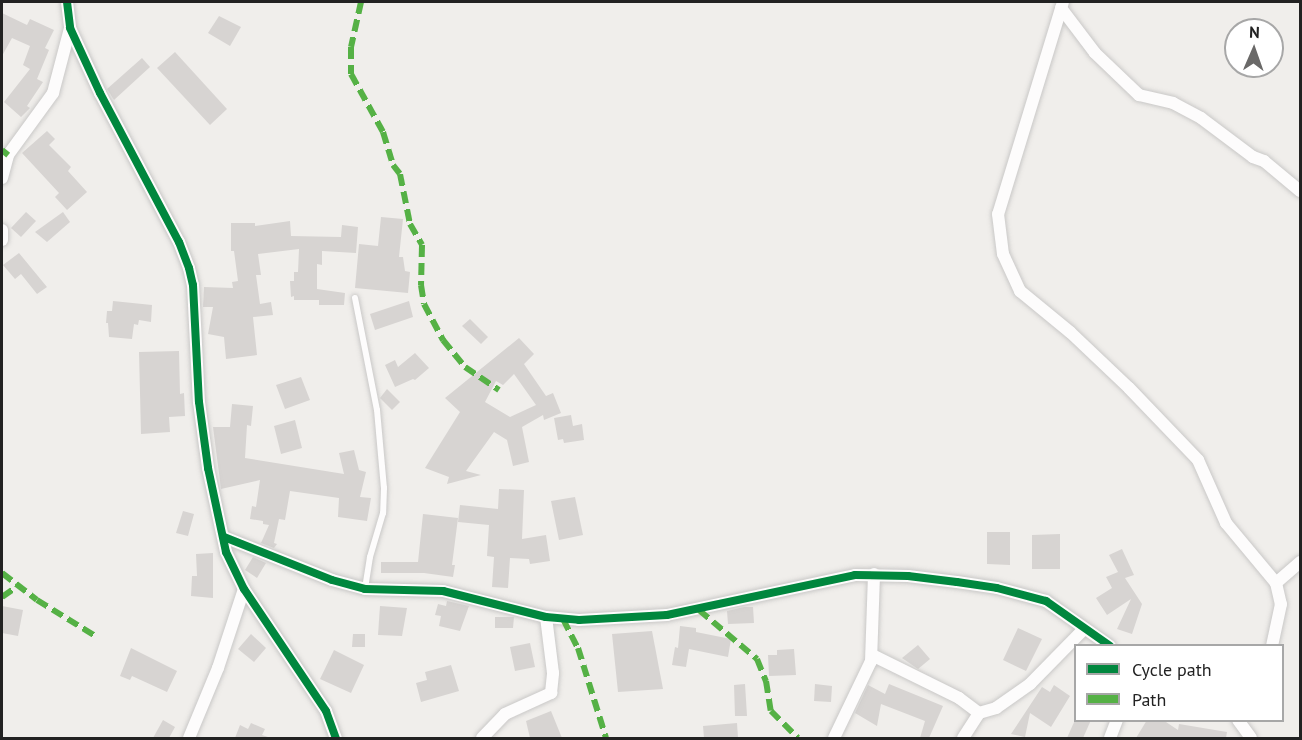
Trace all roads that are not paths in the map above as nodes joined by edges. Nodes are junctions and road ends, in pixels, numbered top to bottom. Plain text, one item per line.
1 (67, 2) edge
2 (1062, 5) edge
3 (70, 28) junction
4 (2, 178) edge
5 (1300, 191) edge
6 (2, 230) edge
7 (2, 240) edge
8 (355, 298) dead end
9 (224, 537) junction
10 (1300, 562) edge
11 (874, 574) junction
12 (1276, 583) junction
13 (244, 589) junction
14 (365, 589) junction
15 (546, 617) junction
16 (1084, 629) junction
17 (1108, 644) edge
18 (1272, 644) edge
19 (872, 655) junction
20 (979, 713) junction
21 (1116, 722) edge
22 (189, 738) edge
23 (336, 738) edge
24 (482, 738) edge
25 (834, 738) edge
26 (963, 738) edge
27 (1110, 738) edge

1 - 3 street
2 - 5 street
2 - 12 street
3 - 4 street
3 - 9 street
6 - 7 street
8 - 14 lane
9 - 13 street
9 - 14 street
10 - 12 street
11 - 15 street
11 - 16 street
11 - 19 street
12 - 18 street
13 - 22 street
13 - 23 street
14 - 15 street
15 - 24 street
16 - 17 street
16 - 20 street
19 - 20 street
19 - 25 street
20 - 26 street
21 - 27 street

